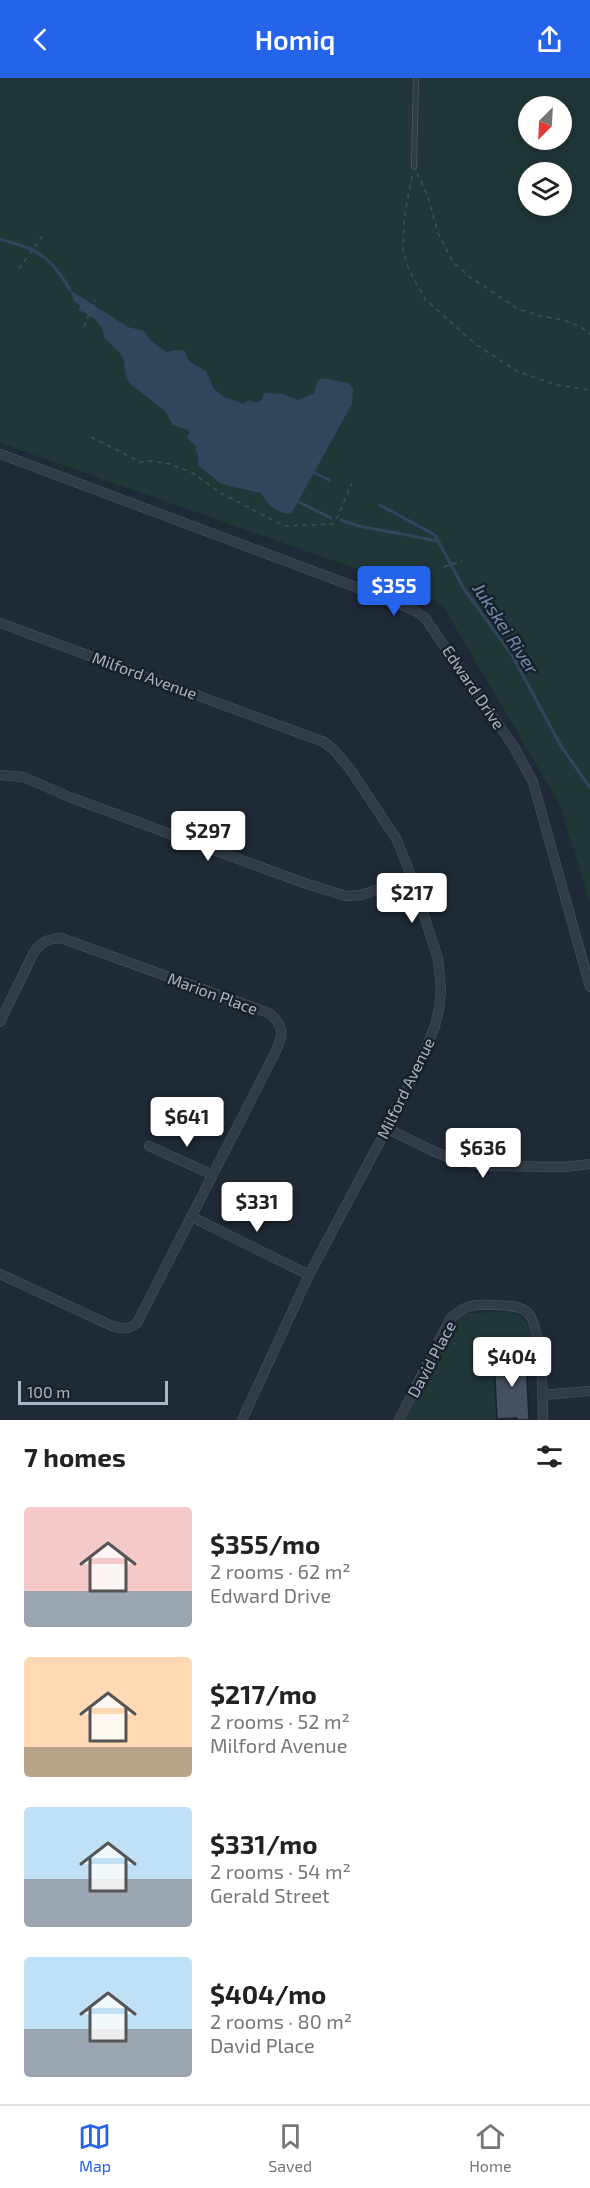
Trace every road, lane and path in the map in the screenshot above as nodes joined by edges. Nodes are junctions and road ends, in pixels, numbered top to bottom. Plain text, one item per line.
1 (416, 78) edge
2 (414, 167) junction
3 (43, 235) dead end
4 (19, 268) dead end
5 (95, 299) dead end
6 (84, 327) dead end
7 (590, 334) edge
8 (590, 390) edge
9 (92, 437) dead end
10 (0, 454) edge
11 (352, 483) dead end
12 (462, 561) dead end
13 (444, 567) dead end
14 (0, 624) edge
15 (0, 775) edge
16 (412, 878) junction
17 (590, 987) edge
18 (0, 1022) edge
19 (386, 1128) junction
20 (149, 1146) dead end
21 (590, 1164) edge
22 (213, 1174) junction
23 (192, 1217) junction
24 (0, 1274) edge
25 (309, 1275) junction
26 (590, 1391) edge
27 (542, 1395) junction
28 (242, 1420) edge
29 (399, 1420) edge
30 (543, 1420) edge

1 - 2 lane
2 - 7 path
2 - 8 path
3 - 4 path
5 - 6 path
9 - 11 path
10 - 17 street, Edward Drive
12 - 13 path
14 - 16 street, Milford Avenue
15 - 16 street
16 - 19 street, Milford Avenue
18 - 22 street, Marion Place
19 - 21 street
19 - 25 street, Milford Avenue
20 - 22 street
22 - 23 street, Marion Place
23 - 24 street, Marion Place
23 - 25 street
25 - 28 street, Milford Avenue
26 - 27 street
27 - 29 street, David Place
27 - 30 street, David Place

